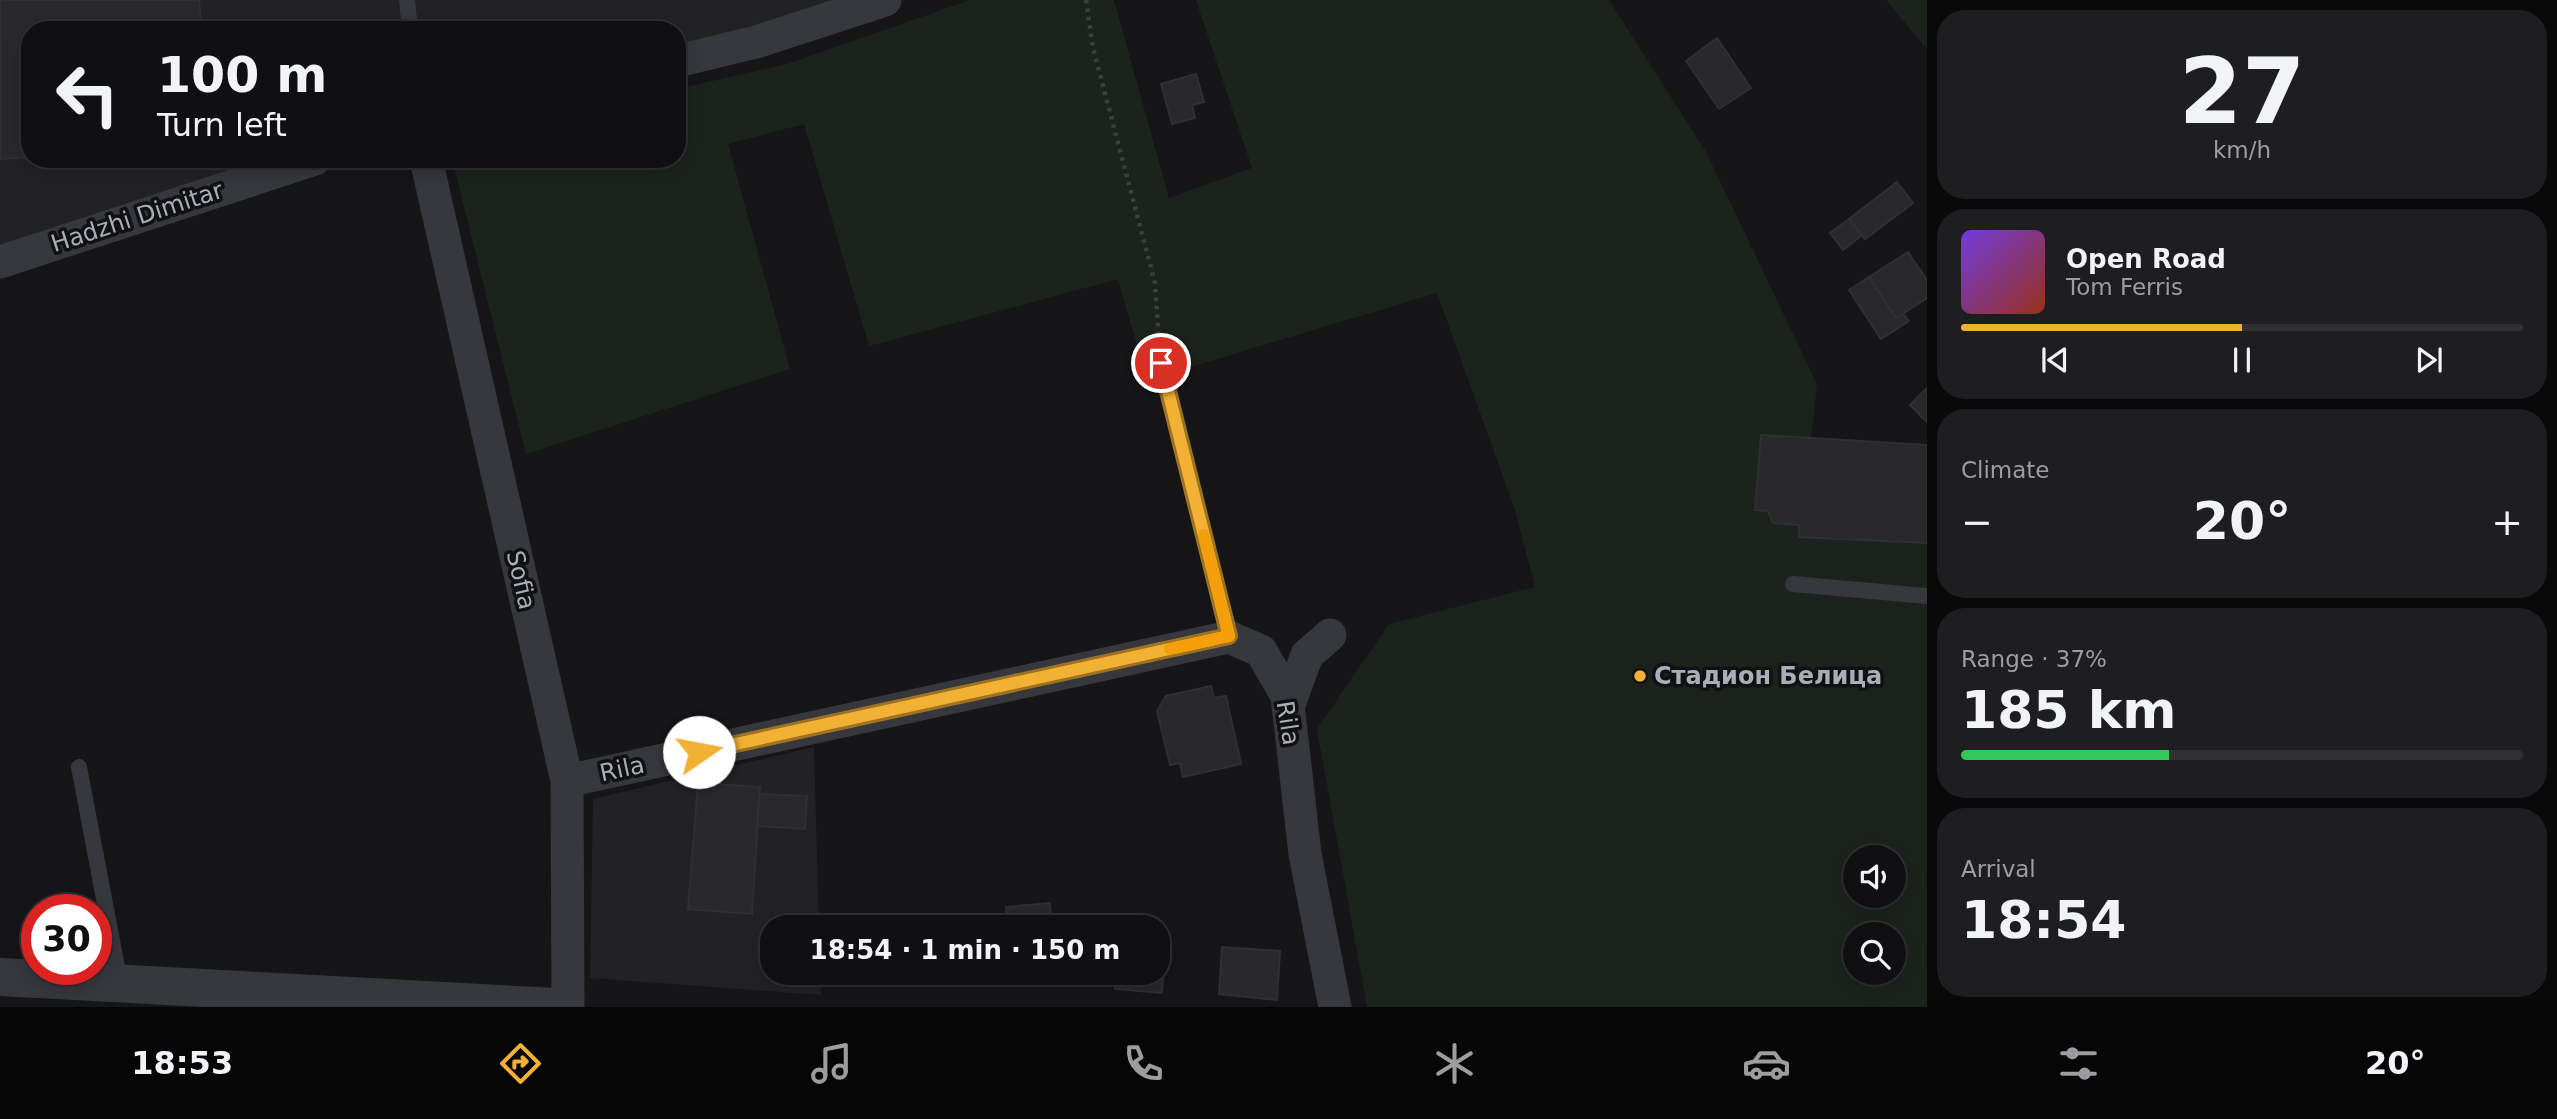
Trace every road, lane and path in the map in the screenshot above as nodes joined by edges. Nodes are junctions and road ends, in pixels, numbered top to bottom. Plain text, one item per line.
1 (408, 0) edge
2 (885, 0) edge
3 (1086, 0) edge
4 (409, 21) edge
5 (686, 59) edge
6 (287, 168) edge
7 (428, 168) edge
8 (0, 262) edge
9 (1161, 363) joint
10 (1793, 584) dead end
11 (1927, 596) edge
12 (1330, 635) dead end
13 (1229, 636) junction
14 (1288, 707) junction
15 (79, 767) dead end
16 (567, 781) junction
17 (0, 977) edge
18 (120, 983) junction
19 (556, 1007) edge
20 (568, 1007) edge
21 (1335, 1007) edge

1 - 4 lane
2 - 5 street
3 - 9 path
6 - 8 street, Hadzhi Dimitar
7 - 16 street, Sofia
9 - 13 lane
10 - 11 lane
12 - 14 street
13 - 14 street, Rila
13 - 16 street, Rila
14 - 21 street, Rila
15 - 18 lane
16 - 20 street, Sofia
17 - 18 street
18 - 19 street

